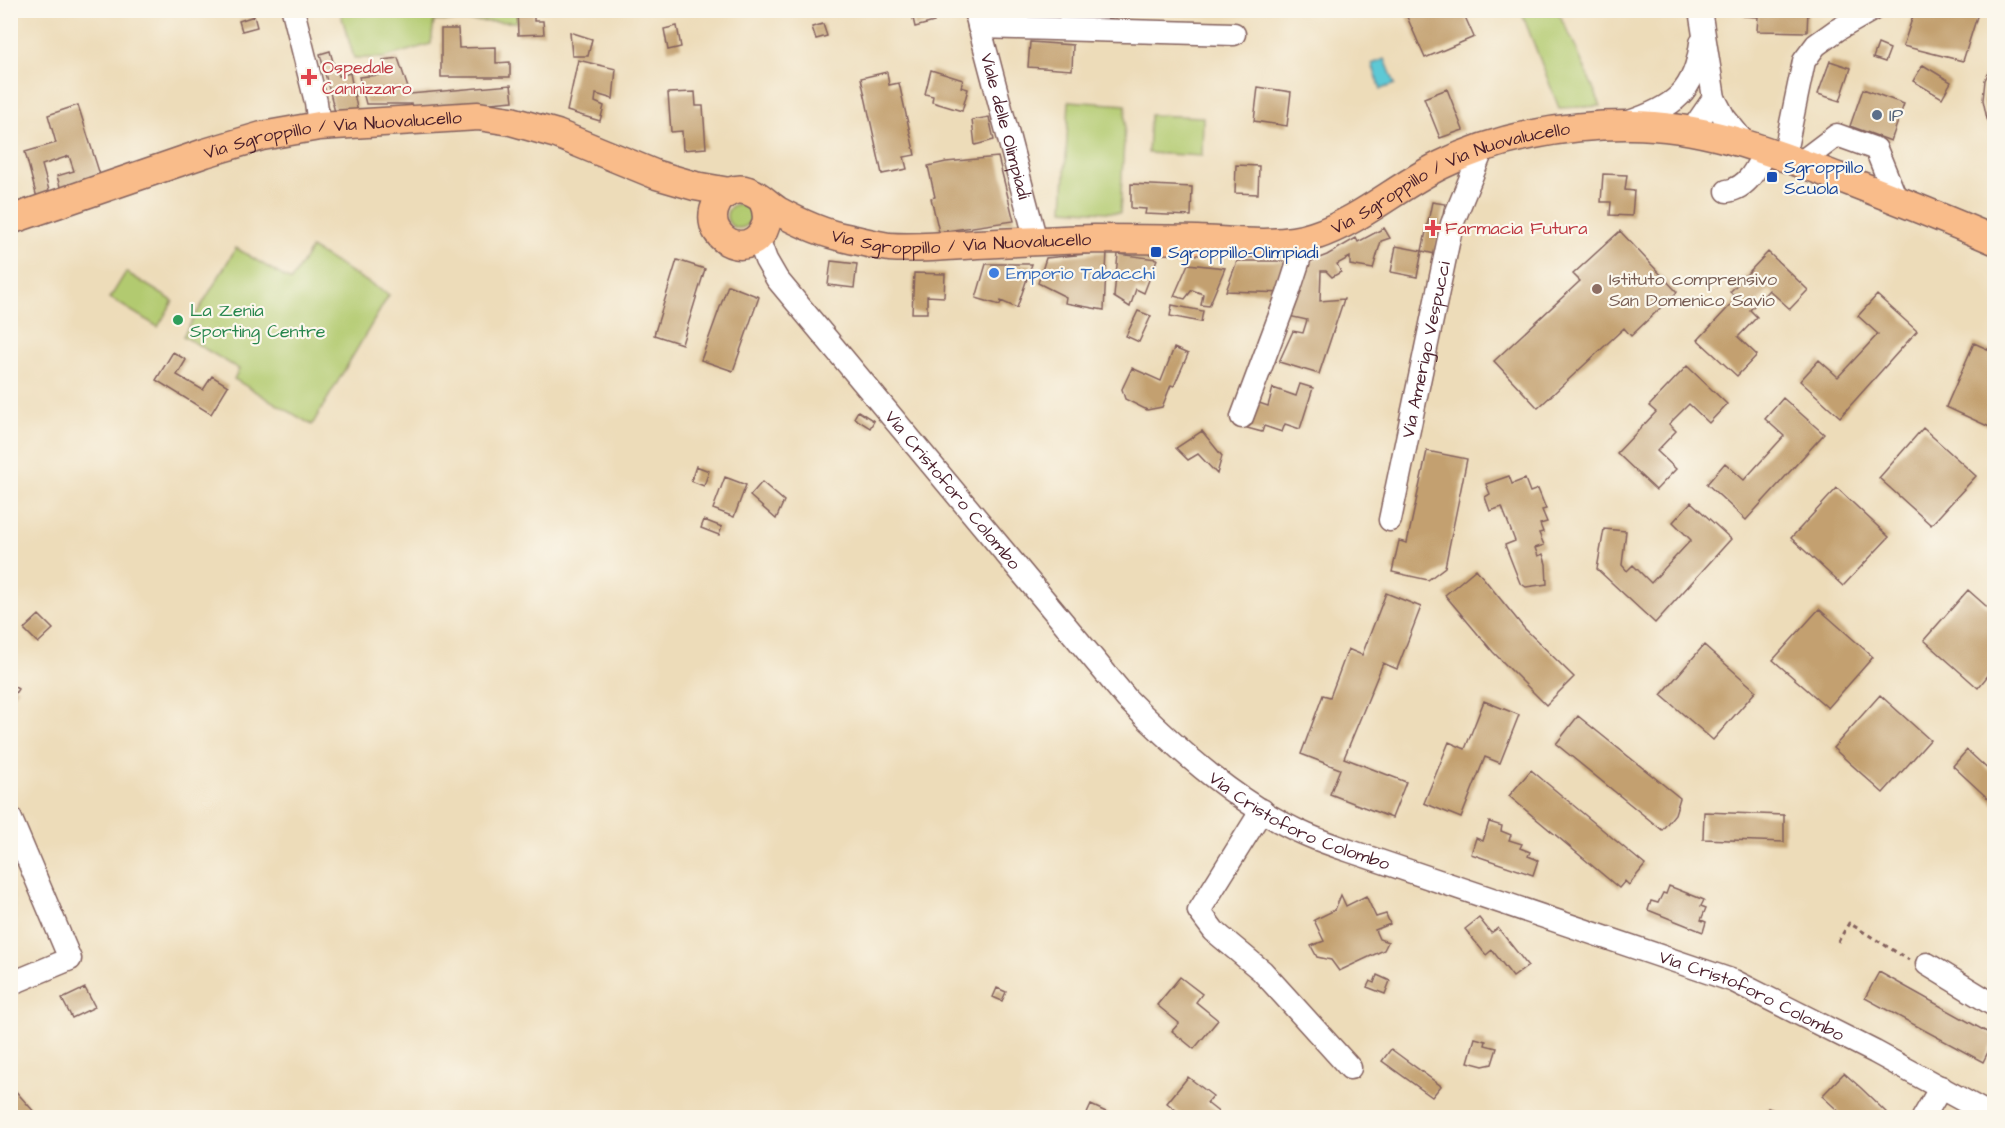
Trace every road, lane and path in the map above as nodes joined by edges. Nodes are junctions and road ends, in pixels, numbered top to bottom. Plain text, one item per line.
1 (292, 10) edge
2 (1872, 10) edge
3 (977, 19) edge
4 (1701, 20) edge
5 (1234, 34) dead end
6 (1683, 93) junction
7 (1714, 98) junction
8 (1623, 124) junction
9 (319, 126) junction
10 (1692, 130) junction
11 (1483, 148) junction
12 (1773, 153) junction
13 (1441, 165) junction
14 (657, 175) junction
15 (1727, 191) dead end
16 (729, 192) junction
17 (763, 201) junction
18 (1897, 201) junction
19 (10, 220) edge
20 (1452, 224) junction
21 (820, 232) junction
22 (721, 236) junction
23 (759, 236) junction
24 (1306, 238) junction
25 (1995, 240) edge
26 (1036, 241) junction
27 (777, 279) junction
28 (1242, 417) dead end
29 (1389, 520) dead end
30 (1262, 810) junction
31 (10, 817) edge
32 (1838, 942) dead end
33 (1927, 964) joint
34 (10, 984) edge
35 (1995, 1005) edge
36 (1350, 1068) dead end
37 (1941, 1087) junction
38 (1995, 1117) edge
39 (1923, 1118) edge

1 - 9 street
2 - 12 street
3 - 5 street
3 - 26 street, Viale delle Olimpiadi
4 - 6 street
4 - 7 street
6 - 8 street
6 - 10 street
7 - 10 street
7 - 12 street
8 - 10 main road, Via Sgroppillo / Via Nuovalucello
8 - 11 main road, Via Sgroppillo / Via Nuovalucello
9 - 14 main road, Via Sgroppillo / Via Nuovalucello
9 - 19 main road, Via Sgroppillo / Via Nuovalucello
10 - 12 main road, Via Sgroppillo / Via Nuovalucello
11 - 13 main road, Via Sgroppillo / Via Nuovalucello
11 - 20 street, Via Amerigo Vespucci
12 - 15 street
12 - 18 main road, Via Sgroppillo / Via Nuovalucello
12 - 18 street
13 - 20 street
13 - 24 main road, Via Sgroppillo / Via Nuovalucello
14 - 16 main road
14 - 22 main road
16 - 17 main road
16 - 22 main road
17 - 21 main road
17 - 23 main road
18 - 25 main road, Via Sgroppillo / Via Nuovalucello
20 - 29 street, Via Amerigo Vespucci
21 - 23 main road
21 - 26 main road, Via Sgroppillo / Via Nuovalucello
22 - 23 main road
22 - 27 street
23 - 27 street
24 - 26 main road, Via Sgroppillo / Via Nuovalucello
24 - 28 street
27 - 30 street, Via Cristoforo Colombo
30 - 36 street
30 - 37 street, Via Cristoforo Colombo
31 - 34 street
32 - 33 path
33 - 35 street
37 - 38 street, Via Cristoforo Colombo
37 - 39 street

